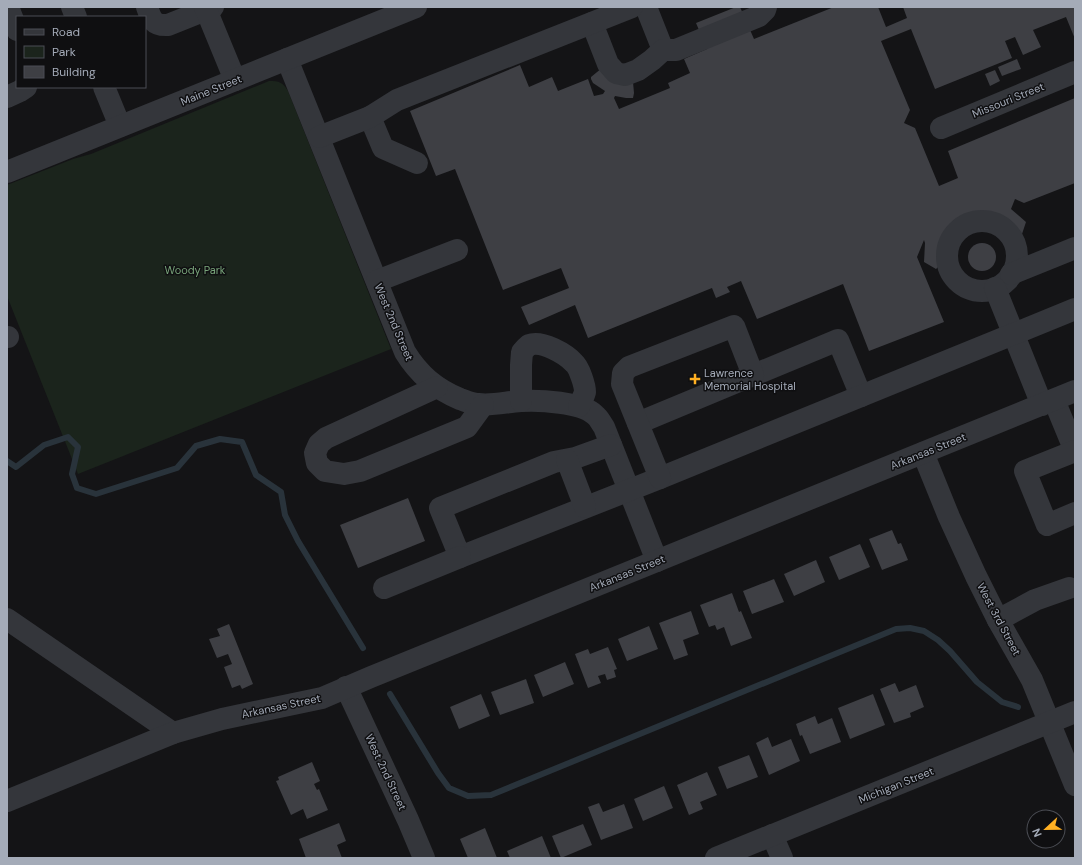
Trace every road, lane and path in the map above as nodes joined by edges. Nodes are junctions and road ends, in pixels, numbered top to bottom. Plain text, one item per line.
1 (8, 7) edge
2 (147, 7) edge
3 (416, 7) edge
4 (643, 7) edge
5 (766, 7) edge
6 (208, 8) edge
7 (592, 23) junction
8 (16, 27) edge
9 (663, 50) junction
10 (287, 59) junction
11 (1075, 72) edge
12 (235, 80) junction
13 (24, 88) edge
14 (104, 88) edge
15 (7, 97) edge
16 (370, 117) junction
17 (120, 126) junction
18 (941, 128) dead end
19 (319, 137) junction
20 (417, 163) dead end
21 (7, 172) edge
22 (1075, 248) edge
23 (457, 250) dead end
24 (1011, 274) junction
25 (377, 281) junction
26 (995, 288) junction
27 (1075, 309) edge
28 (1013, 334) junction
29 (753, 375) junction
30 (437, 387) junction
31 (1075, 391) edge
32 (861, 396) junction
33 (521, 401) junction
34 (1048, 402) junction
35 (483, 404) junction
36 (579, 406) junction
37 (638, 423) junction
38 (611, 445) junction
39 (1075, 451) edge
40 (923, 453) junction
41 (567, 460) junction
42 (660, 478) junction
43 (629, 490) junction
44 (585, 507) junction
45 (1075, 513) edge
46 (460, 557) junction
47 (657, 561) junction
48 (384, 588) dead end
49 (1073, 588) edge
50 (7, 619) edge
51 (998, 620) junction
52 (346, 687) junction
53 (1075, 712) edge
54 (1050, 723) junction
55 (174, 733) junction
56 (1075, 785) edge
57 (7, 801) edge
58 (772, 835) junction
59 (424, 858) edge
60 (716, 858) edge
61 (782, 858) edge

1 - 8 street
2 - 6 street
3 - 10 street, Maine Street
4 - 7 street
4 - 9 street
5 - 9 street
6 - 12 street
7 - 9 street
7 - 16 street
10 - 12 street, Maine Street
10 - 19 street, West 2nd Street
11 - 18 street, Missouri Street
12 - 17 street, Maine Street
13 - 15 street
14 - 17 street
16 - 19 street
16 - 20 street
17 - 21 street, Maine Street
19 - 25 street, West 2nd Street
22 - 24 street
23 - 25 street
24 - 26 street
24 - 26 street
25 - 30 street, West 2nd Street
26 - 28 street
27 - 28 street
28 - 32 street
28 - 34 street
29 - 32 street
29 - 37 street
29 - 37 street
30 - 35 street, West 2nd Street
30 - 35 street
31 - 34 street, Arkansas Street
32 - 42 street
33 - 35 street, West 2nd Street
33 - 36 street, West 2nd Street
33 - 36 street
34 - 39 street
34 - 40 street, Arkansas Street
36 - 38 street, West 2nd Street
37 - 42 street
38 - 41 street
38 - 43 street, West 2nd Street
39 - 45 street
40 - 47 street, Arkansas Street
40 - 51 street, West 3rd Street
41 - 44 street
41 - 46 street
42 - 43 street
43 - 44 street
43 - 47 street, West 2nd Street
44 - 46 street
46 - 48 street
47 - 52 street, Arkansas Street
49 - 51 street
50 - 55 street
51 - 54 street, West 3rd Street
52 - 55 street, Arkansas Street
52 - 59 street, West 2nd Street
53 - 54 street, Michigan Street
54 - 56 street, West 3rd Street
54 - 58 street, Michigan Street
55 - 57 street, Arkansas Street
58 - 60 street, Michigan Street
58 - 61 street

